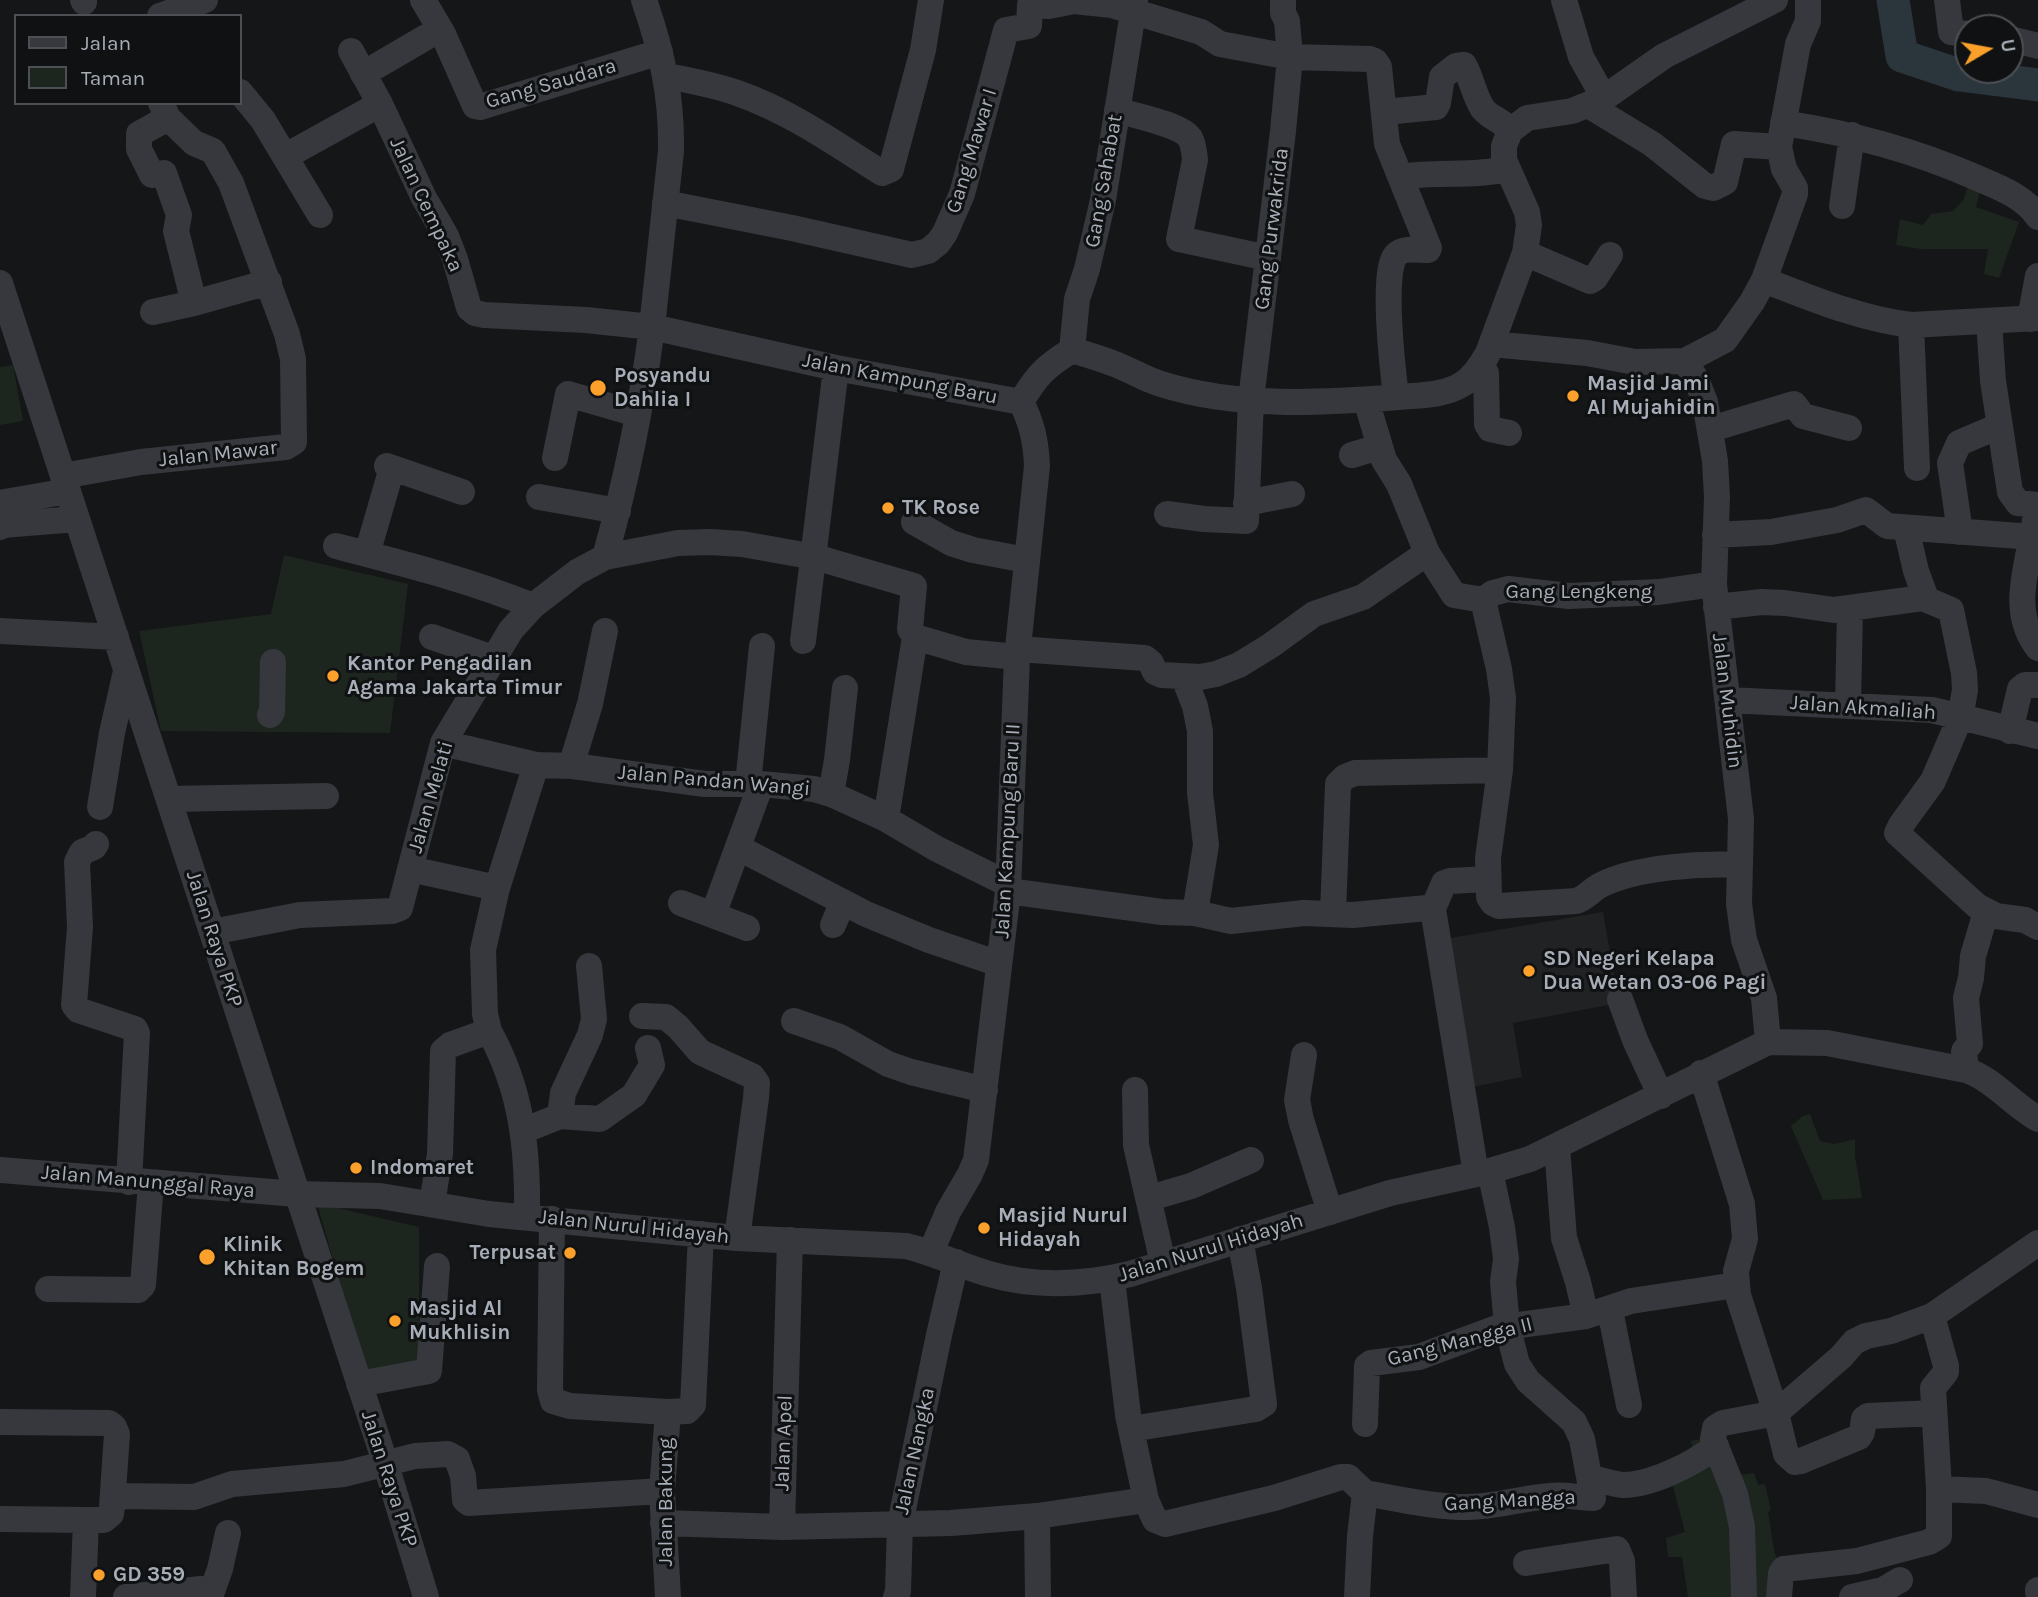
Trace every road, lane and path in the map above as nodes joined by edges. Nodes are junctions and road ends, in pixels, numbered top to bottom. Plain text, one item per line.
1 (204, 0) edge
2 (423, 0) edge
3 (644, 0) edge
4 (931, 0) edge
5 (1283, 0) edge
6 (1564, 0) edge
7 (1775, 0) edge
8 (1808, 0) edge
9 (1947, 0) edge
10 (1031, 3) edge
11 (1134, 5) edge
12 (166, 14) edge
13 (440, 29) junction
14 (1954, 32) edge
15 (1290, 57) junction
16 (664, 64) junction
17 (242, 94) edge
18 (1596, 102) junction
19 (380, 104) junction
20 (1117, 110) junction
21 (164, 111) edge
22 (1385, 111) junction
23 (1510, 131) junction
24 (1781, 135) junction
25 (1852, 135) junction
26 (286, 156) junction
27 (1507, 169) junction
28 (1401, 177) junction
29 (665, 203) junction
30 (1842, 206) dead end
31 (320, 215) dead end
32 (2038, 217) edge
33 (1525, 254) junction
34 (1610, 255) dead end
35 (1268, 258) junction
36 (2038, 276) edge
37 (1764, 280) junction
38 (269, 282) junction
39 (0, 283) edge
40 (194, 303) junction
41 (153, 312) dead end
42 (2034, 318) edge
43 (1990, 321) junction
44 (1911, 325) junction
45 (652, 327) junction
46 (1072, 350) junction
47 (1486, 355) junction
48 (1685, 361) junction
49 (836, 368) junction
50 (1396, 397) junction
51 (1251, 400) junction
52 (1366, 400) junction
53 (1021, 402) junction
54 (637, 414) junction
55 (1849, 428) dead end
56 (1711, 429) junction
57 (1999, 430) junction
58 (1509, 433) dead end
59 (1379, 447) junction
60 (1352, 455) dead end
61 (555, 458) dead end
62 (1917, 468) dead end
63 (66, 484) junction
64 (462, 492) dead end
65 (1292, 494) dead end
66 (539, 497) dead end
67 (0, 502) edge
68 (1247, 503) junction
69 (2038, 503) edge
70 (618, 511) junction
71 (1167, 514) dead end
72 (77, 519) junction
73 (914, 522) dead end
74 (0, 527) edge
75 (1906, 528) junction
76 (1960, 532) junction
77 (1715, 535) junction
78 (2033, 537) junction
79 (336, 546) dead end
80 (1427, 553) junction
81 (367, 554) junction
82 (605, 557) junction
83 (815, 557) junction
84 (1026, 560) junction
85 (2031, 583) edge
86 (1715, 595) junction
87 (1926, 598) junction
88 (1483, 600) junction
89 (533, 606) junction
90 (1850, 610) junction
91 (0, 631) edge
92 (604, 631) dead end
93 (116, 637) junction
94 (432, 637) dead end
95 (915, 637) junction
96 (803, 641) dead end
97 (762, 646) dead end
98 (2038, 648) edge
99 (1017, 653) junction
100 (493, 658) junction
101 (273, 662) dead end
102 (126, 669) junction
103 (1184, 678) junction
104 (2038, 685) edge
105 (845, 688) dead end
106 (1727, 700) junction
107 (1848, 705) junction
108 (270, 715) dead end
109 (1959, 718) junction
110 (2010, 731) junction
111 (2038, 736) edge
112 (443, 743) junction
113 (536, 765) junction
114 (571, 766) junction
115 (1500, 770) junction
116 (755, 784) junction
117 (831, 794) junction
118 (327, 796) dead end
119 (169, 799) junction
120 (100, 807) dead end
121 (886, 820) junction
122 (96, 844) dead end
123 (739, 848) junction
124 (1740, 865) junction
125 (410, 869) junction
126 (1008, 887) junction
127 (497, 888) junction
128 (1488, 888) junction
129 (681, 903) dead end
130 (1430, 910) junction
131 (1986, 912) junction
132 (1195, 913) junction
133 (1334, 913) junction
134 (713, 915) junction
135 (2038, 927) edge
136 (747, 928) dead end
137 (212, 932) junction
138 (999, 964) junction
139 (589, 966) dead end
140 (1620, 999) dead end
141 (642, 1016) dead end
142 (794, 1021) dead end
143 (489, 1031) junction
144 (1768, 1042) junction
145 (648, 1048) dead end
146 (1304, 1055) dead end
147 (1966, 1069) junction
148 (1701, 1073) junction
149 (985, 1090) junction
150 (1135, 1090) dead end
151 (1661, 1096) junction
152 (560, 1116) junction
153 (2038, 1119) edge
154 (523, 1131) junction
155 (1557, 1147) junction
156 (1251, 1160) dead end
157 (0, 1170) edge
158 (1483, 1172) junction
159 (140, 1183) junction
160 (297, 1194) junction
161 (1150, 1198) junction
162 (432, 1204) junction
163 (1330, 1212) junction
164 (539, 1217) junction
165 (701, 1234) junction
166 (737, 1238) junction
167 (1240, 1239) junction
168 (790, 1240) junction
169 (2038, 1244) edge
170 (931, 1252) junction
171 (957, 1262) junction
172 (1163, 1263) junction
173 (437, 1266) dead end
174 (1112, 1279) junction
175 (1737, 1285) junction
176 (48, 1290) dead end
177 (1598, 1313) junction
178 (1931, 1316) junction
179 (1507, 1326) junction
180 (359, 1384) junction
181 (1629, 1405) dead end
182 (668, 1412) junction
183 (1776, 1413) junction
184 (1934, 1413) junction
185 (1, 1422) edge
186 (1364, 1424) dead end
187 (1131, 1429) junction
188 (1716, 1446) junction
189 (386, 1465) junction
190 (1590, 1477) junction
191 (1940, 1489) junction
192 (662, 1491) junction
193 (1365, 1493) junction
194 (120, 1496) dead end
195 (1146, 1500) junction
196 (2038, 1505) edge
197 (1037, 1516) junction
198 (0, 1518) edge
199 (86, 1520) junction
200 (663, 1523) junction
201 (900, 1524) junction
202 (782, 1527) junction
203 (228, 1533) dead end
204 (1526, 1563) dead end
205 (1900, 1580) dead end
206 (83, 1597) edge
207 (126, 1597) edge
208 (209, 1597) edge
209 (426, 1597) edge
210 (668, 1597) edge
211 (896, 1597) edge
212 (1038, 1597) edge
213 (1357, 1597) edge
214 (1624, 1597) edge
215 (1744, 1597) edge
216 (1779, 1597) edge
217 (1852, 1597) edge

1 - 12 street
2 - 13 street, Gang Saudara
3 - 16 street
4 - 16 street
5 - 15 street, Gang Purwakrida
6 - 18 street
7 - 18 street
8 - 24 street
9 - 14 street
10 - 11 street
10 - 29 street, Gang Mawar I
11 - 15 street
11 - 20 street, Gang Sahabat
13 - 16 street, Gang Saudara
13 - 19 street, Jalan Cempaka
15 - 22 street
15 - 35 street, Gang Purwakrida
16 - 29 street
17 - 26 street
18 - 23 street
18 - 24 street
19 - 26 street
19 - 45 street, Jalan Cempaka
20 - 35 street
20 - 46 street, Gang Sahabat
21 - 38 street, Jalan Mawar
21 - 40 street, Jalan Mawar
22 - 23 street
22 - 28 street
23 - 27 street
24 - 25 street
24 - 37 street
25 - 30 street
25 - 32 street
26 - 31 street
27 - 28 street
27 - 33 street
28 - 50 street
29 - 45 street
33 - 34 street
33 - 47 street
35 - 51 street, Gang Purwakrida
36 - 42 street
37 - 44 street
37 - 48 street
38 - 40 street
38 - 63 street, Jalan Mawar
39 - 63 street, Jalan Raya PKP
40 - 41 street
42 - 43 street
43 - 44 street
43 - 57 street
44 - 62 street
45 - 49 street, Jalan Kampung Baru
45 - 54 street
46 - 51 street
46 - 53 street, Jalan Kampung Baru
47 - 48 street
47 - 50 street
47 - 58 street
48 - 56 street, Jalan Muhidin
49 - 53 street, Jalan Kampung Baru
49 - 83 street
50 - 52 street
51 - 52 street
51 - 68 street, Gang Purwakrida
52 - 59 street, Gang Lengkeng
53 - 84 street, Jalan Kampung Baru II
54 - 61 street
54 - 70 street
55 - 56 street
56 - 77 street, Jalan Muhidin
57 - 69 street
57 - 76 street
59 - 60 street
59 - 80 street, Gang Lengkeng
63 - 67 street
63 - 72 street, Jalan Raya PKP
64 - 81 street
65 - 68 street
66 - 70 street
68 - 71 street
69 - 78 street
70 - 82 street
72 - 74 street
72 - 93 street, Jalan Raya PKP
73 - 84 street
75 - 76 street
75 - 77 street
75 - 87 street
76 - 78 street
77 - 86 street, Jalan Muhidin
78 - 85 street
79 - 81 street
80 - 88 street, Gang Lengkeng
80 - 103 street
81 - 89 street
82 - 83 street, Jalan Melati
82 - 89 street, Jalan Melati
83 - 95 street, Jalan Melati
83 - 96 street
84 - 99 street, Jalan Kampung Baru II
85 - 98 street
86 - 88 street, Gang Lengkeng
86 - 90 street, Gang Lengkeng
86 - 106 street, Jalan Muhidin
87 - 90 street, Gang Lengkeng
87 - 109 street
88 - 115 street
89 - 100 street, Jalan Melati
90 - 107 street
91 - 93 street
92 - 114 street
93 - 102 street, Jalan Raya PKP
94 - 100 street
95 - 99 street
95 - 121 street
97 - 116 street
99 - 103 street
99 - 126 street, Jalan Kampung Baru II
100 - 112 street, Jalan Melati
101 - 108 street
102 - 119 street, Jalan Raya PKP
102 - 120 street
103 - 132 street
104 - 110 street
105 - 117 street
106 - 107 street, Jalan Akmaliah
106 - 124 street, Jalan Muhidin
107 - 109 street, Jalan Akmaliah
109 - 110 street, Jalan Akmaliah
109 - 131 street
110 - 111 street, Jalan Akmaliah
112 - 113 street, Jalan Pandan Wangi
112 - 125 street, Jalan Melati
113 - 114 street, Jalan Pandan Wangi
113 - 127 street
114 - 116 street, Jalan Pandan Wangi
115 - 128 street
115 - 133 street
116 - 117 street, Jalan Pandan Wangi
116 - 123 street
117 - 121 street, Jalan Pandan Wangi
118 - 119 street
119 - 137 street, Jalan Raya PKP
121 - 126 street, Jalan Pandan Wangi
122 - 159 street
123 - 134 street
123 - 138 street
124 - 128 street
124 - 144 street, Jalan Muhidin
125 - 127 street
125 - 137 street, Jalan Melati
126 - 132 street, Jalan Pandan Wangi
126 - 138 street, Jalan Kampung Baru II
127 - 143 street
128 - 130 street
129 - 134 street
130 - 133 street
130 - 158 street, Gang Mangga
131 - 135 street
131 - 147 street
132 - 133 street, Jalan Pandan Wangi
134 - 136 street
137 - 160 street, Jalan Raya PKP
138 - 149 street, Jalan Kampung Baru II
139 - 152 street
140 - 151 street
141 - 166 street
142 - 149 street
143 - 154 street
143 - 162 street
144 - 147 street, Jalan Nurul Hidayah
144 - 148 street, Jalan Nurul Hidayah
145 - 152 street
146 - 163 street
147 - 153 street, Jalan Nurul Hidayah
148 - 151 street, Jalan Nurul Hidayah
148 - 175 street
149 - 170 street, Jalan Kampung Baru II
150 - 161 street
151 - 155 street, Jalan Nurul Hidayah
152 - 154 street
154 - 164 street
155 - 158 street, Jalan Nurul Hidayah
155 - 177 street
156 - 161 street
157 - 159 street, Jalan Manunggal Raya
158 - 163 street, Jalan Nurul Hidayah
158 - 179 street, Gang Mangga
159 - 160 street, Jalan Manunggal Raya
159 - 176 street
160 - 162 street, Jalan Nurul Hidayah
160 - 180 street, Jalan Raya PKP
161 - 172 street
162 - 164 street, Jalan Nurul Hidayah
163 - 167 street, Jalan Nurul Hidayah
164 - 165 street, Jalan Nurul Hidayah
164 - 182 street, Jalan Bakung
165 - 166 street, Jalan Nurul Hidayah
165 - 182 street
166 - 168 street, Jalan Nurul Hidayah
167 - 172 street, Jalan Nurul Hidayah
167 - 187 street
168 - 170 street, Jalan Nurul Hidayah
168 - 202 street, Jalan Apel
169 - 178 street
170 - 171 street, Jalan Nurul Hidayah
171 - 174 street, Jalan Nurul Hidayah
171 - 201 street, Jalan Nangka
172 - 174 street, Jalan Nurul Hidayah
173 - 180 street
174 - 187 street
175 - 177 street, Gang Mangga II
175 - 183 street
177 - 179 street, Gang Mangga II
177 - 181 street
178 - 183 street
178 - 184 street
179 - 186 street, Gang Mangga II
179 - 190 street, Gang Mangga
180 - 189 street, Jalan Raya PKP
182 - 192 street, Jalan Bakung
183 - 184 street
183 - 188 street
184 - 191 street
185 - 199 street
187 - 195 street
188 - 190 street
188 - 215 street
189 - 192 street
189 - 194 street
189 - 209 street, Jalan Raya PKP
190 - 193 street, Gang Mangga
191 - 196 street
191 - 216 street
192 - 200 street, Jalan Bakung
193 - 195 street
193 - 213 street
195 - 197 street
197 - 201 street
197 - 212 street
198 - 199 street
199 - 206 street
200 - 202 street
200 - 210 street, Jalan Bakung
201 - 202 street, Jalan Nangka
201 - 211 street
203 - 208 street
204 - 214 street
205 - 217 street
207 - 208 street

